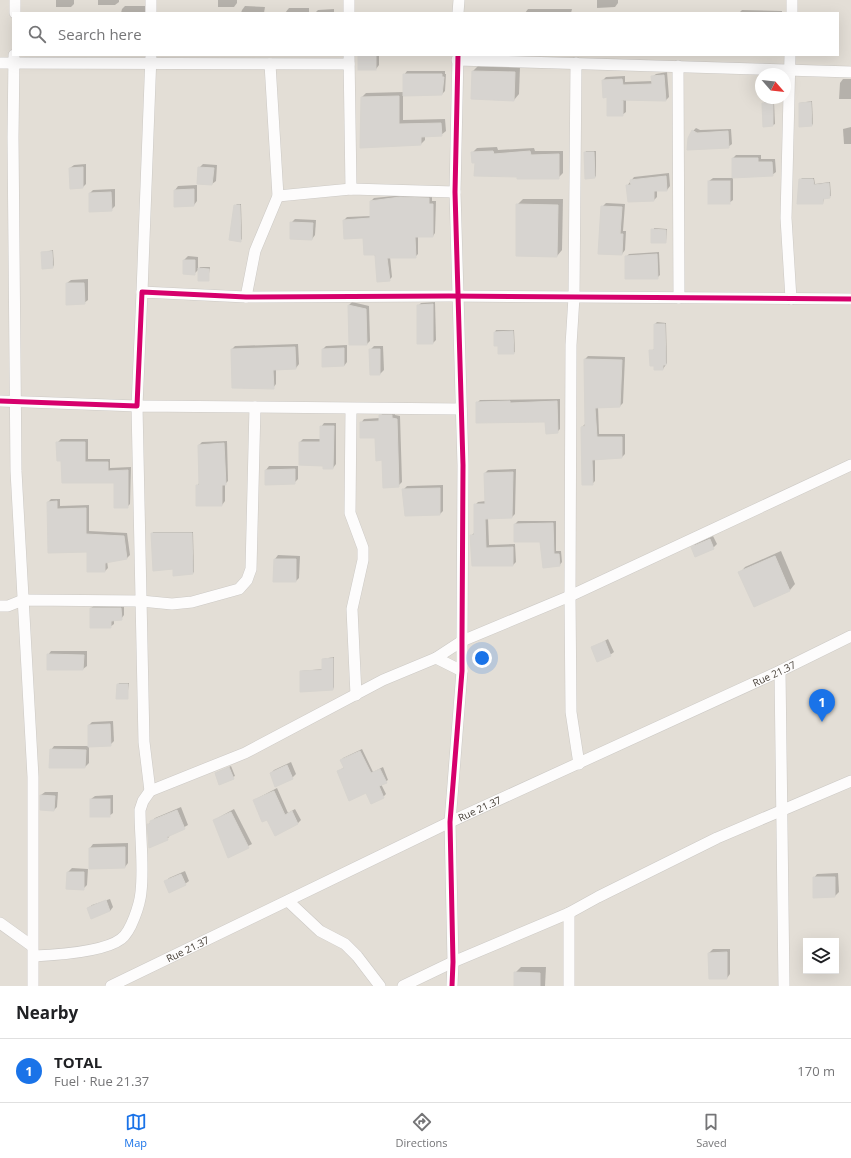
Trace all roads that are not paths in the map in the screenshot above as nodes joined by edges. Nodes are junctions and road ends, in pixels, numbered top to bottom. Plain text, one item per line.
1 (15, 0) edge
2 (151, 0) edge
3 (349, 0) edge
4 (459, 0) edge
5 (792, 0) edge
6 (15, 12) edge
7 (151, 12) edge
8 (349, 12) edge
9 (458, 12) edge
10 (792, 12) edge
11 (790, 56) edge
12 (458, 57) edge
13 (14, 59) edge
14 (151, 59) edge
15 (349, 59) edge
16 (0, 63) edge
17 (576, 63) junction
18 (270, 64) junction
19 (678, 66) junction
20 (789, 68) edge
21 (755, 69) edge
22 (791, 71) edge
23 (851, 72) edge
24 (788, 104) edge
25 (351, 189) junction
26 (455, 192) junction
27 (278, 196) junction
28 (142, 292) junction
29 (459, 296) junction
30 (574, 296) junction
31 (246, 297) junction
32 (679, 298) junction
33 (791, 299) junction
34 (851, 299) edge
35 (0, 401) edge
36 (15, 401) junction
37 (137, 406) junction
38 (255, 407) junction
39 (351, 408) junction
40 (461, 409) junction
41 (851, 465) edge
42 (570, 596) junction
43 (23, 600) junction
44 (140, 601) junction
45 (0, 606) edge
46 (851, 636) edge
47 (462, 641) junction
48 (436, 658) junction
49 (462, 671) junction
50 (780, 671) junction
51 (356, 695) junction
52 (579, 764) junction
53 (851, 781) edge
54 (150, 791) junction
55 (782, 811) junction
56 (450, 822) junction
57 (288, 901) junction
58 (569, 913) junction
59 (0, 923) edge
60 (33, 951) junction
61 (453, 962) junction
62 (33, 986) edge
63 (111, 986) edge
64 (380, 986) edge
65 (404, 986) edge
66 (452, 986) edge
67 (569, 986) edge
68 (784, 986) edge

1 - 6 street
2 - 7 street
3 - 8 street
4 - 9 street
5 - 10 street
11 - 20 street
12 - 17 street
12 - 26 street
13 - 14 street
13 - 16 street
13 - 36 street
14 - 18 street
14 - 28 street
15 - 18 street
15 - 25 street
17 - 19 street
17 - 30 street
18 - 27 street
19 - 21 street
19 - 32 street
22 - 23 street
24 - 33 street
25 - 26 street
25 - 27 street
26 - 29 street
27 - 31 street
28 - 31 street
28 - 37 street
29 - 30 street
29 - 31 street
29 - 40 street
30 - 32 street
30 - 42 street
32 - 33 street
33 - 34 street
35 - 36 street
36 - 37 street
36 - 43 street
37 - 38 street
37 - 44 street
38 - 39 street
38 - 44 street
39 - 40 street
39 - 51 street
40 - 47 street
41 - 42 street
42 - 47 street
42 - 52 street
43 - 44 street
43 - 45 street
43 - 60 street
44 - 54 street
46 - 50 street, Rue 21.37
47 - 48 street
47 - 49 street
48 - 49 street
48 - 51 street
49 - 56 street
50 - 52 street, Rue 21.37
50 - 55 street
51 - 54 street
52 - 56 street, Rue 21.37
53 - 55 street
54 - 60 street
55 - 58 street
55 - 68 street
56 - 57 street, Rue 21.37
56 - 61 street
57 - 63 street, Rue 21.37
57 - 64 street
58 - 61 street
58 - 67 street
59 - 60 street
60 - 62 street
61 - 65 street
61 - 66 street

